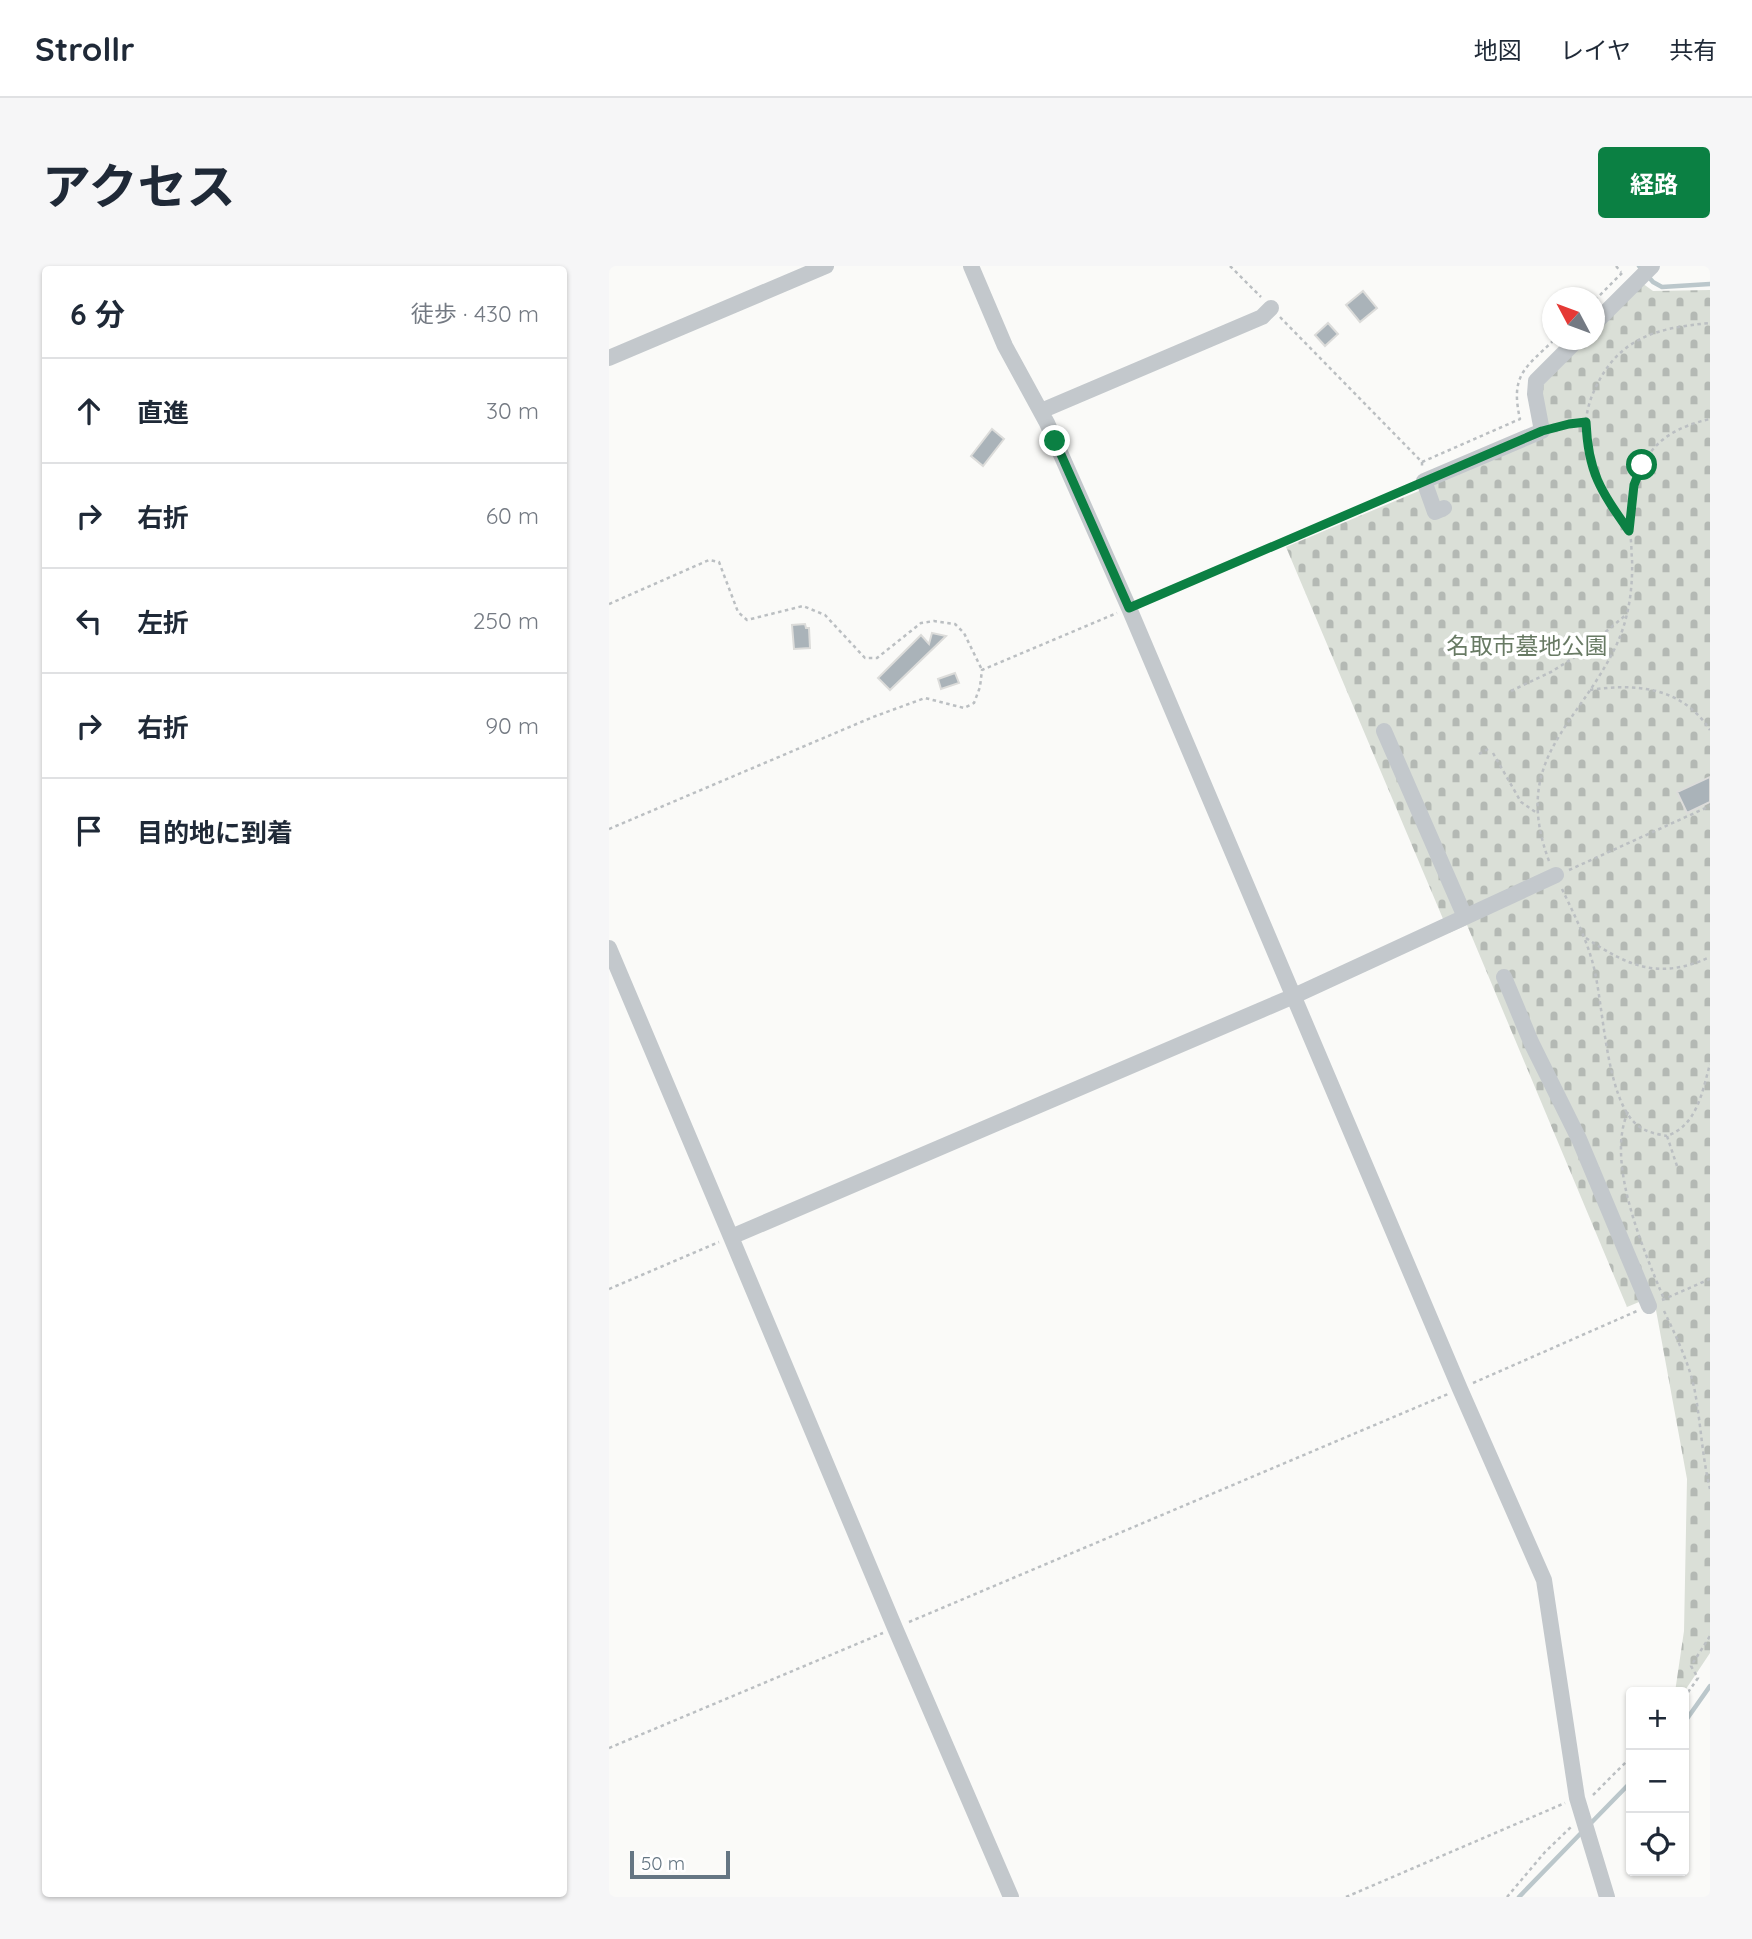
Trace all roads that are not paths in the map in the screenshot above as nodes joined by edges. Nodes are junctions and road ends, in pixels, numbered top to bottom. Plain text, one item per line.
1 (826, 266) edge
2 (971, 266) edge
3 (1652, 267) edge
4 (1271, 308) road end
5 (1605, 309) edge
6 (1567, 350) edge
7 (609, 358) edge
8 (1041, 411) junction
9 (1444, 508) dead end
10 (1384, 731) dead end
11 (1556, 875) road end
12 (1465, 918) junction
13 (609, 948) edge
14 (1504, 976) dead end
15 (1294, 996) junction
16 (731, 1237) junction
17 (1657, 1302) road end
18 (1011, 1897) edge
19 (1607, 1897) edge

1 - 7 street
2 - 8 street
3 - 5 street
4 - 8 street
6 - 9 street
8 - 15 street
10 - 12 street
11 - 12 street
12 - 15 street
13 - 16 street
14 - 17 street
15 - 16 street
15 - 19 street
16 - 18 street

